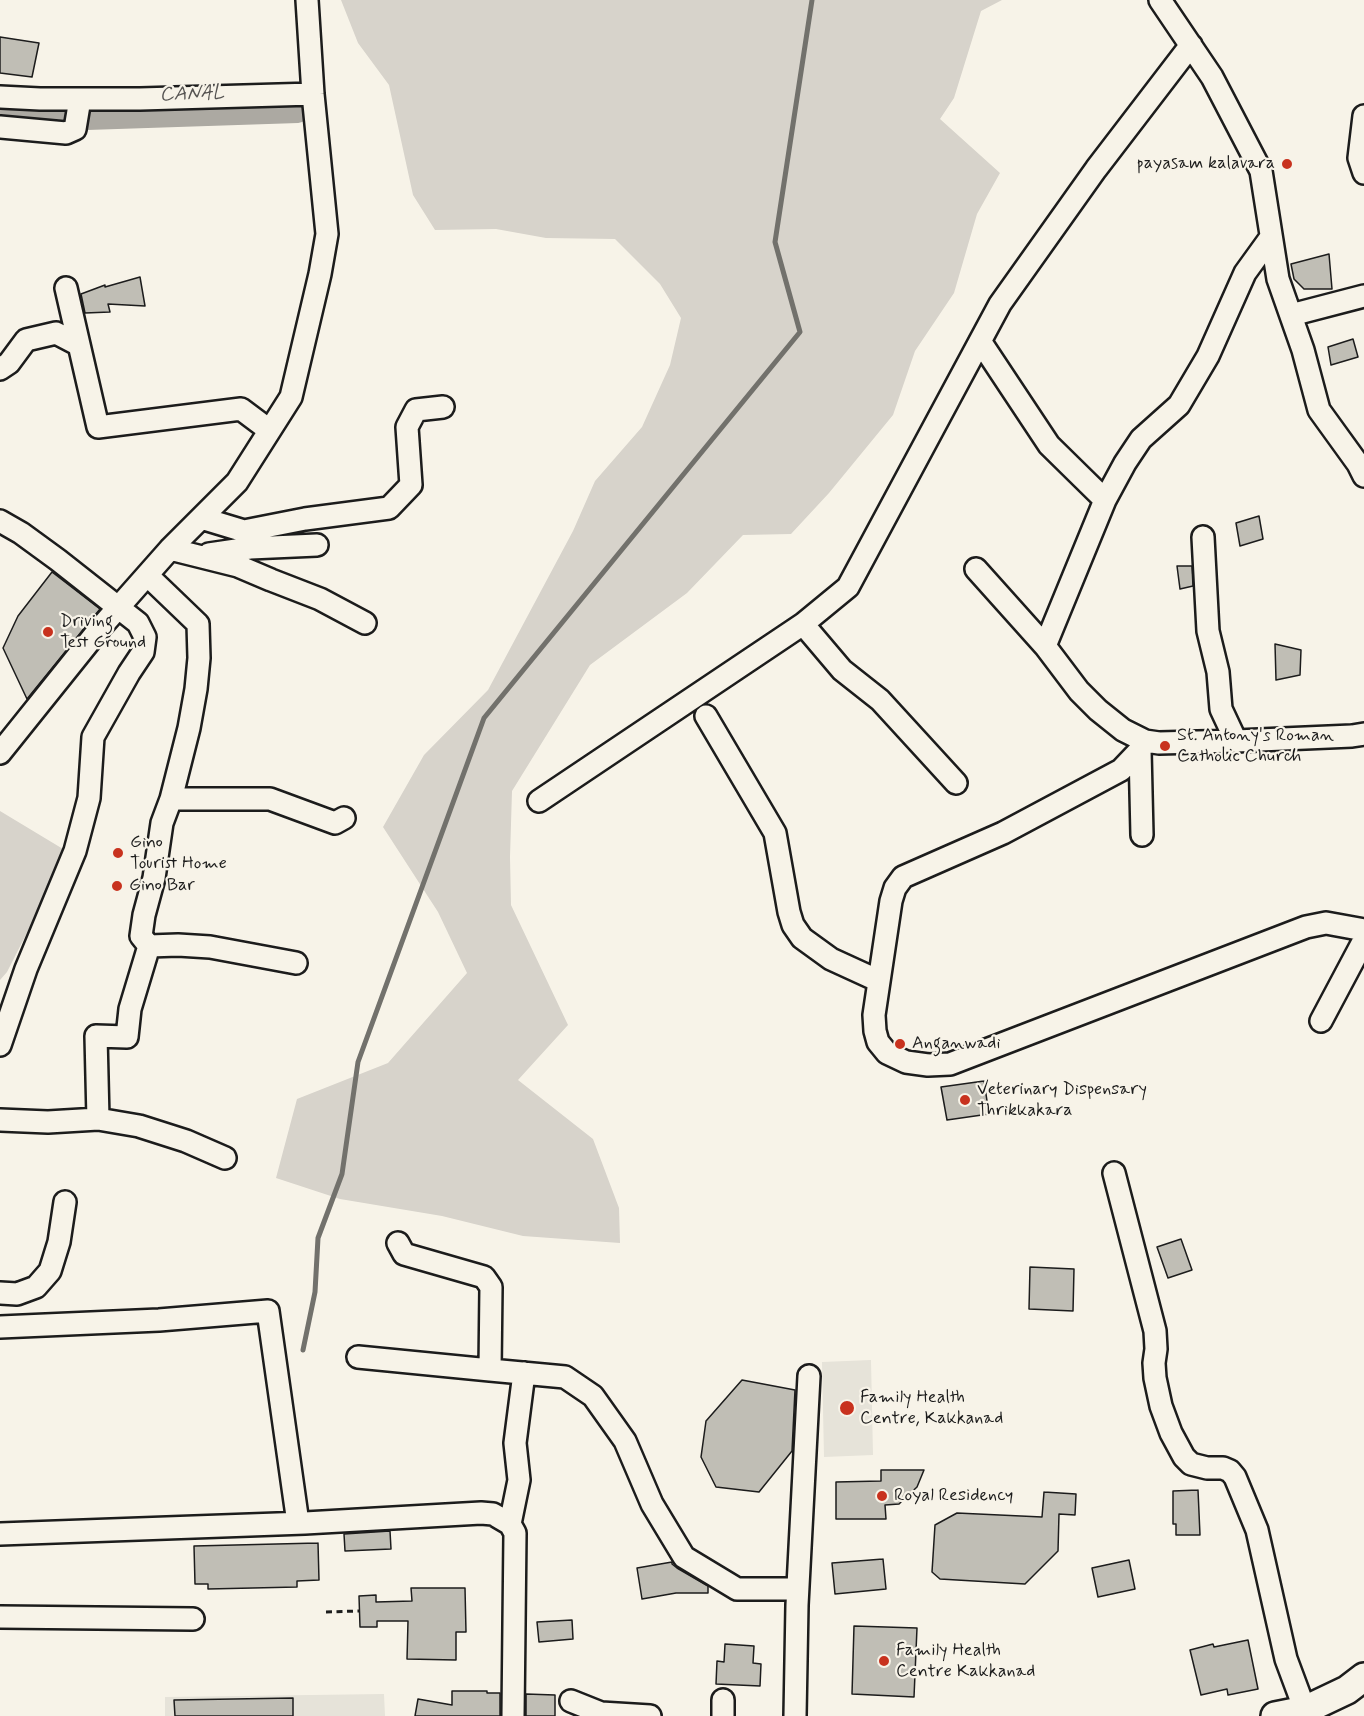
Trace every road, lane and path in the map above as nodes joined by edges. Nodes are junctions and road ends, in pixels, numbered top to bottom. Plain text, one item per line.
1 (307, 0) edge
2 (1160, 0) edge
3 (1191, 45) junction
4 (313, 94) junction
5 (0, 97) edge
6 (80, 99) junction
7 (0, 127) edge
8 (1363, 128) edge
9 (1364, 173) edge
10 (1271, 237) junction
11 (66, 288) dead end
12 (1364, 296) edge
13 (1291, 315) junction
14 (980, 341) junction
15 (79, 345) junction
16 (0, 369) edge
17 (443, 407) dead end
18 (269, 430) junction
19 (1364, 476) edge
20 (1105, 500) junction
21 (201, 518) junction
22 (0, 521) edge
23 (1203, 537) dead end
24 (317, 545) dead end
25 (170, 549) junction
26 (199, 555) junction
27 (976, 569) dead end
28 (147, 574) junction
29 (118, 608) junction
30 (365, 623) dead end
31 (803, 624) junction
32 (1045, 646) junction
33 (706, 716) dead end
34 (1364, 734) edge
35 (1236, 741) junction
36 (1143, 746) junction
37 (0, 753) edge
38 (956, 783) dead end
39 (171, 799) junction
40 (539, 801) dead end
41 (344, 818) dead end
42 (1142, 835) dead end
43 (1364, 930) edge
44 (1364, 940) edge
45 (149, 946) junction
46 (296, 963) dead end
47 (879, 981) junction
48 (1321, 1021) dead end
49 (0, 1045) edge
50 (98, 1119) junction
51 (0, 1120) edge
52 (225, 1158) dead end
53 (1114, 1173) dead end
54 (65, 1202) dead end
55 (398, 1243) dead end
56 (0, 1293) edge
57 (0, 1327) edge
58 (358, 1357) dead end
59 (490, 1370) junction
60 (524, 1373) junction
61 (809, 1376) dead end
62 (298, 1523) junction
63 (510, 1524) junction
64 (0, 1534) edge
65 (797, 1589) junction
66 (359, 1611) dead end
67 (326, 1612) dead end
68 (0, 1617) edge
69 (193, 1620) dead end
70 (1364, 1677) edge
71 (571, 1701) dead end
72 (1305, 1710) junction
73 (513, 1716) edge
74 (650, 1716) edge
75 (795, 1716) edge
76 (1275, 1716) edge

1 - 4 street
2 - 3 street
3 - 10 street
3 - 14 street
4 - 6 street
4 - 18 street
5 - 6 street
6 - 7 street
8 - 9 street
10 - 13 street
10 - 20 street
11 - 15 street
12 - 13 street
13 - 19 street
14 - 20 street
14 - 31 street
15 - 16 street
15 - 18 street
17 - 21 street
18 - 21 street
20 - 32 street
21 - 25 street
22 - 29 street
23 - 35 street
24 - 26 street
25 - 26 street
25 - 28 street
26 - 30 street
27 - 32 street
28 - 29 street
28 - 39 street
29 - 37 street
29 - 49 street
31 - 38 street
31 - 40 street
32 - 36 street
33 - 47 street
34 - 35 street
35 - 36 street
36 - 42 street
36 - 47 street
39 - 41 street
39 - 45 street
43 - 47 street
44 - 48 street
45 - 46 street
45 - 50 street
50 - 51 street
50 - 52 street
53 - 72 street
54 - 56 street
55 - 59 street
57 - 62 street
58 - 59 street
59 - 60 street
60 - 63 street
60 - 65 street
61 - 65 street
62 - 63 street
62 - 64 street
63 - 73 street
65 - 75 street
66 - 67 path
68 - 69 street
70 - 72 main road
71 - 74 street
72 - 76 main road

